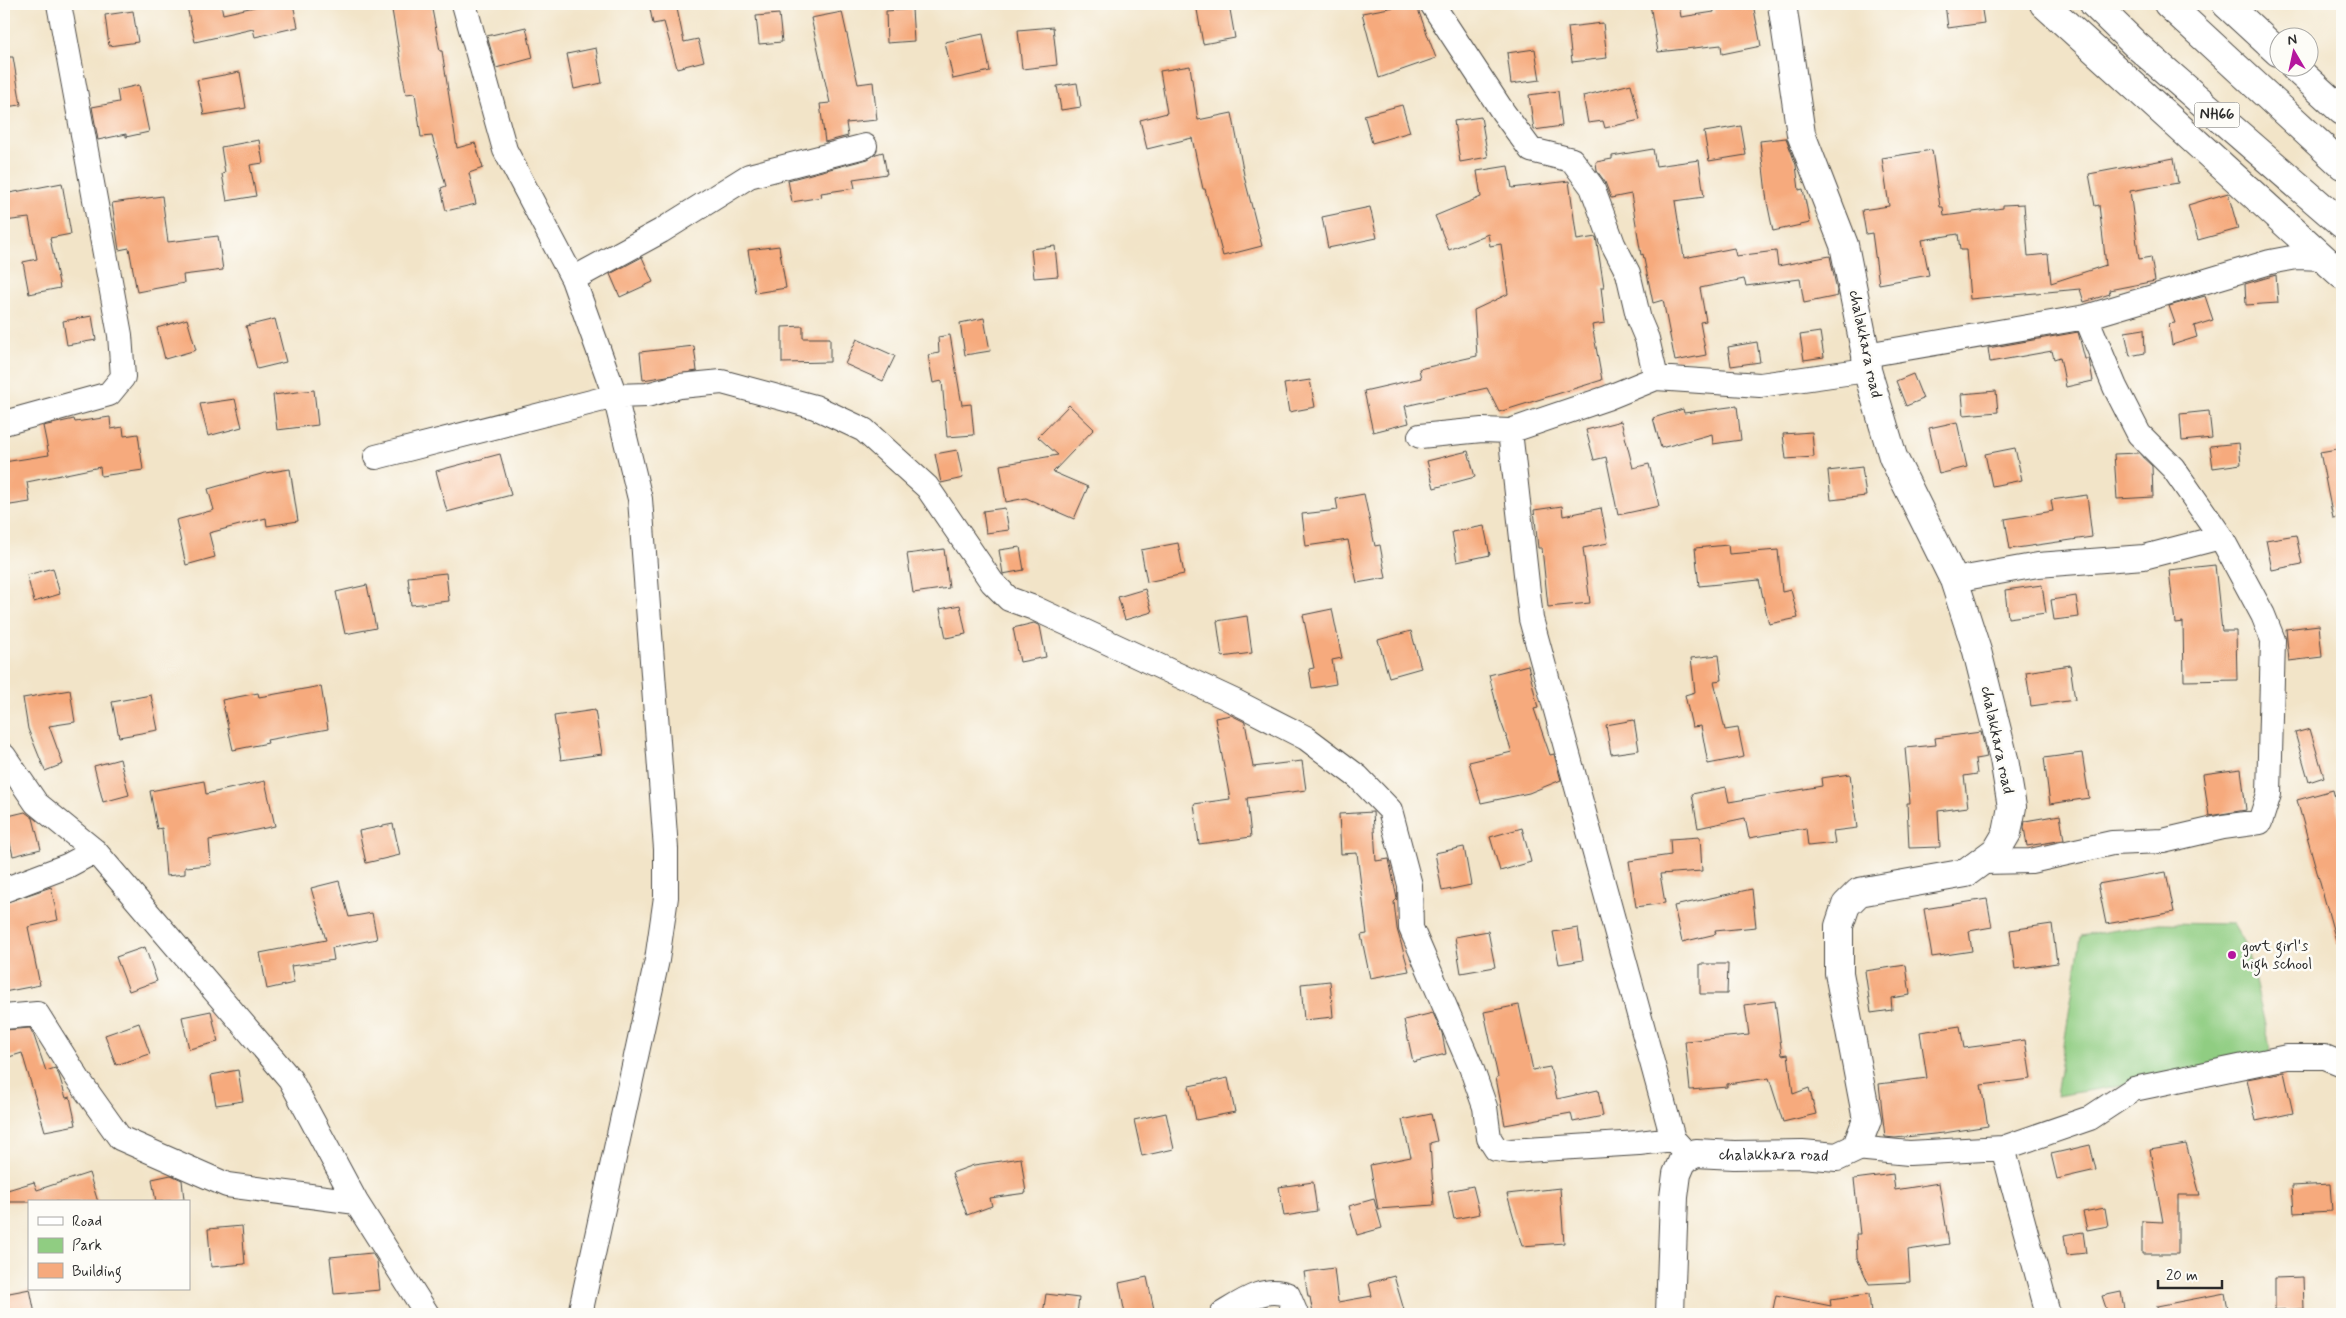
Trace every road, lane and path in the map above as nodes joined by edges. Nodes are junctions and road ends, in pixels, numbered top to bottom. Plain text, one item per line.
1 (59, 4) edge
2 (464, 4) edge
3 (1432, 4) edge
4 (1782, 4) edge
5 (2044, 4) edge
6 (2094, 4) edge
7 (2168, 4) edge
8 (2226, 4) edge
9 (2268, 43) edge
10 (2306, 78) edge
11 (2342, 111) edge
12 (865, 146) dead end
13 (2342, 165) edge
14 (2342, 224) edge
15 (2322, 258) junction
16 (2342, 276) edge
17 (574, 279) junction
18 (2086, 317) junction
19 (1867, 362) junction
20 (1656, 378) junction
21 (616, 396) junction
22 (4, 423) edge
23 (1510, 431) junction
24 (1420, 436) dead end
25 (376, 457) dead end
26 (2221, 537) junction
27 (1954, 580) junction
28 (4, 756) edge
29 (95, 851) junction
30 (1983, 862) junction
31 (4, 890) edge
32 (4, 1017) edge
33 (2342, 1064) edge
34 (1681, 1147) junction
35 (1856, 1148) junction
36 (2003, 1148) junction
37 (356, 1202) junction
38 (427, 1314) edge
39 (580, 1314) edge
40 (1222, 1314) edge
41 (1296, 1314) edge
42 (1670, 1314) edge
43 (2048, 1314) edge

1 - 22 street
2 - 17 street
3 - 20 street
4 - 19 main road, chalakkara road
5 - 15 main road
6 - 14 main road, NH66
7 - 13 main road, NH66
8 - 9 main road
10 - 11 main road
12 - 17 street
15 - 16 main road
15 - 18 street
17 - 21 street
18 - 19 street
18 - 26 street
19 - 20 street
19 - 27 main road, chalakkara road
20 - 23 street
21 - 25 street
21 - 34 street
21 - 39 street
23 - 24 street
23 - 34 street
26 - 27 street
26 - 30 street
27 - 30 main road, chalakkara road
28 - 29 street
29 - 31 street
29 - 37 street
30 - 35 main road, chalakkara road
32 - 37 street
33 - 36 street
34 - 35 main road, chalakkara road
34 - 42 main road
35 - 36 street
36 - 43 street
37 - 38 street
40 - 41 street

